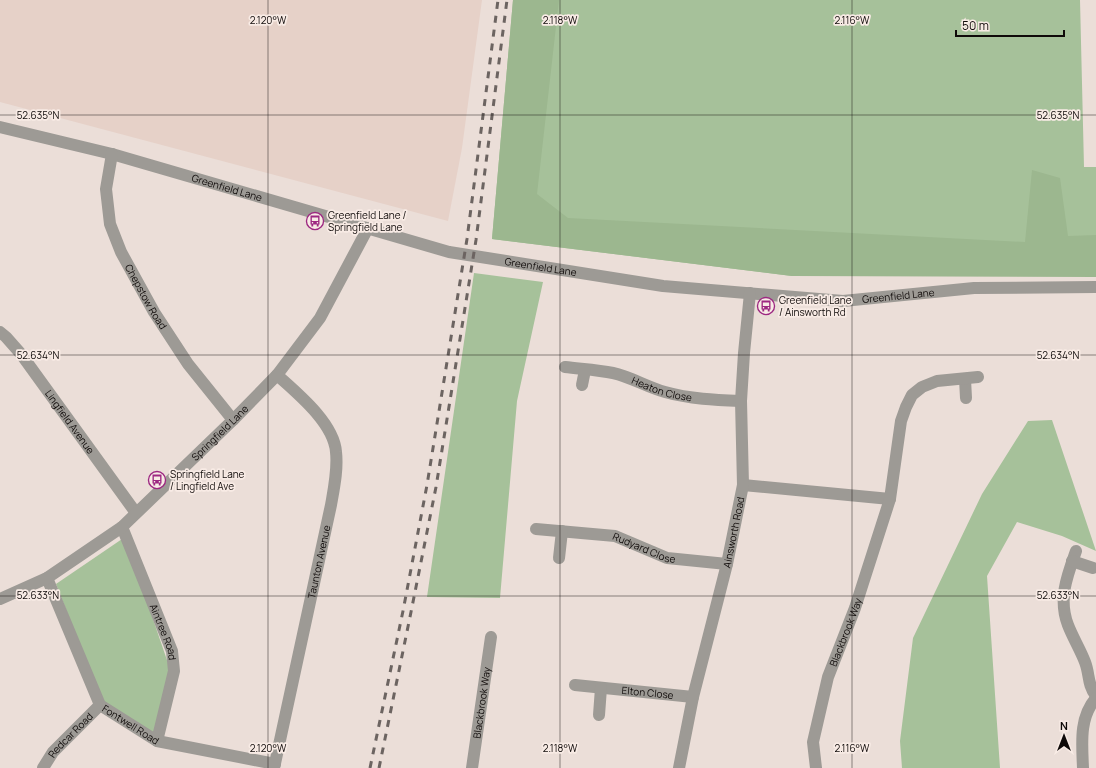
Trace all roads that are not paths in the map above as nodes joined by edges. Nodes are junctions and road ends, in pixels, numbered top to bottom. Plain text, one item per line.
1 (0, 127) edge
2 (112, 154) junction
3 (368, 228) junction
4 (1096, 287) edge
5 (750, 293) junction
6 (0, 332) edge
7 (565, 367) dead end
8 (585, 370) junction
9 (277, 375) junction
10 (978, 377) dead end
11 (965, 378) junction
12 (582, 385) dead end
13 (966, 398) dead end
14 (741, 401) junction
15 (233, 420) junction
16 (743, 485) junction
17 (890, 499) junction
18 (136, 513) junction
19 (122, 527) junction
20 (536, 528) dead end
21 (562, 531) junction
22 (559, 558) dead end
23 (727, 564) junction
24 (1093, 568) dead end
25 (47, 578) junction
26 (0, 599) edge
27 (491, 637) dead end
28 (575, 685) dead end
29 (601, 688) junction
30 (693, 697) junction
31 (1096, 697) edge
32 (100, 705) junction
33 (599, 715) dead end
34 (157, 741) junction
35 (275, 766) edge
36 (43, 768) edge
37 (472, 768) edge
38 (679, 768) edge
39 (816, 768) edge
40 (1084, 768) edge

1 - 2 street, Greenfield Lane
2 - 3 street, Greenfield Lane
2 - 15 street, Chepstow Road
3 - 5 street, Greenfield Lane
3 - 9 street, Springfield Lane
4 - 5 street, Greenfield Lane
5 - 14 street, Ainsworth Road
6 - 18 street, Lingfield Avenue
7 - 8 street, Heaton Close
8 - 12 street
8 - 14 street, Heaton Close
9 - 15 street, Springfield Lane
9 - 35 street, Taunton Avenue
10 - 11 street, Blackbrook Way
11 - 13 street
11 - 17 street, Blackbrook Way
14 - 16 street, Ainsworth Road
15 - 18 street, Springfield Lane
16 - 17 street
16 - 23 street, Ainsworth Road
17 - 39 street, Blackbrook Way
18 - 19 street, Springfield Lane
19 - 25 street, Springfield Lane
19 - 34 street, Aintree Road
20 - 21 street, Rudyard Close
21 - 22 street
21 - 23 street, Rudyard Close
23 - 30 street, Ainsworth Road
24 - 31 street
25 - 26 street, Springfield Lane
25 - 32 street, Fontwell Road
27 - 37 street, Blackbrook Way
28 - 29 street, Elton Close
29 - 30 street, Elton Close
29 - 33 street
30 - 38 street, Ainsworth Road
31 - 40 street
32 - 34 street, Fontwell Road
32 - 36 street, Redcar Road
34 - 35 street, Fontwell Road

